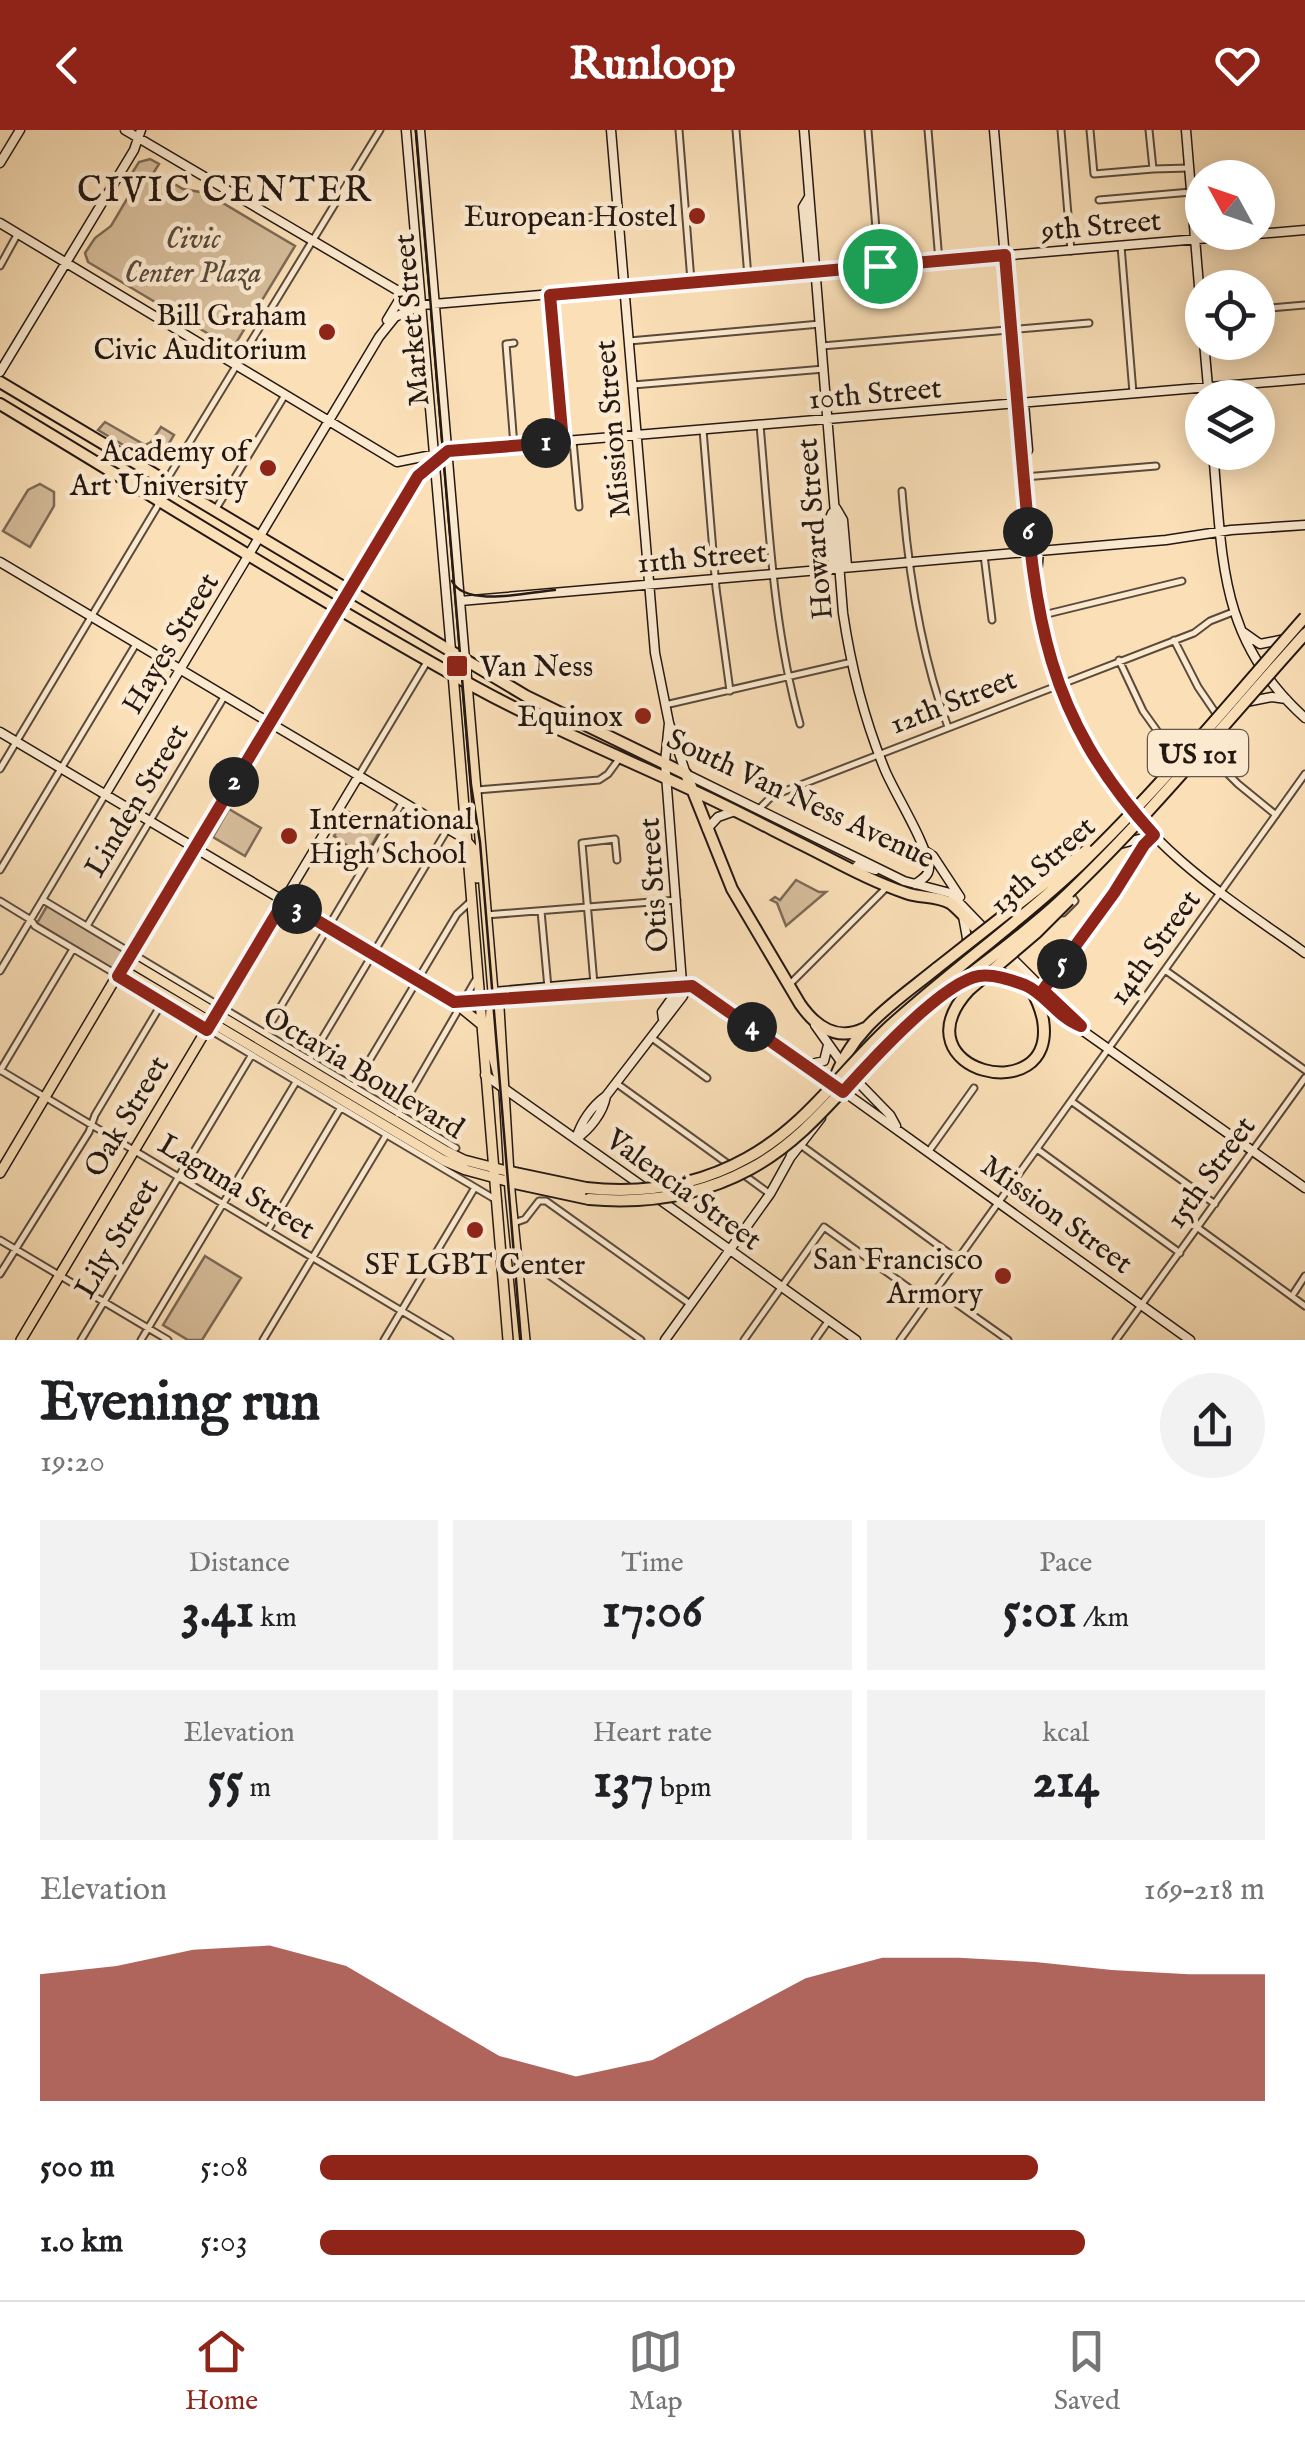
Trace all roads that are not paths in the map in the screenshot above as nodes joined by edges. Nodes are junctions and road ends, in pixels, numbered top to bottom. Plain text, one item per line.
1 (20, 130) edge
2 (125, 130) edge
3 (380, 130) edge
4 (406, 130) edge
5 (420, 130) edge
6 (611, 130) edge
7 (679, 130) edge
8 (736, 130) edge
9 (804, 130) edge
10 (868, 130) edge
11 (928, 130) edge
12 (994, 130) edge
13 (1061, 130) edge
14 (1090, 130) edge
15 (1149, 130) edge
16 (1186, 130) edge
17 (140, 134) edge
18 (1189, 160) edge
19 (0, 164) edge
20 (1185, 168) edge
21 (1152, 170) junction
22 (1185, 193) edge
23 (1099, 200) dead end
24 (618, 215) junction
25 (0, 223) edge
26 (524, 223) dead end
27 (1305, 230) edge
28 (1275, 232) edge
29 (18, 235) junction
30 (1185, 240) edge
31 (312, 242) junction
32 (1121, 246) junction
33 (1071, 251) junction
34 (1005, 255) junction
35 (938, 261) junction
36 (66, 263) junction
37 (0, 266) edge
38 (880, 266) junction
39 (417, 270) junction
40 (812, 271) junction
41 (748, 277) junction
42 (692, 282) junction
43 (625, 288) junction
44 (401, 295) junction
45 (550, 295) junction
46 (434, 304) junction
47 (422, 305) junction
48 (1305, 305) edge
49 (1275, 308) edge
50 (1090, 322) dead end
51 (820, 324) junction
52 (1011, 330) junction
53 (379, 337) junction
54 (629, 341) junction
55 (514, 343) dead end
56 (822, 346) junction
57 (236, 365) junction
58 (824, 368) junction
59 (0, 372) edge
60 (1305, 378) edge
61 (1275, 381) edge
62 (0, 382) edge
63 (633, 386) junction
64 (1185, 389) edge
65 (1133, 394) junction
66 (285, 395) junction
67 (1021, 403) junction
68 (0, 404) edge
69 (828, 420) junction
70 (329, 421) junction
71 (760, 425) junction
72 (704, 430) junction
73 (638, 436) junction
74 (568, 442) junction
75 (514, 446) junction
76 (448, 451) junction
77 (435, 457) junction
78 (1156, 466) dead end
79 (1215, 470) edge
80 (1024, 478) junction
81 (166, 483) junction
82 (902, 491) dead end
83 (160, 500) junction
84 (579, 507) dead end
85 (214, 512) junction
86 (1305, 524) edge
87 (1220, 533) junction
88 (259, 538) junction
89 (1034, 552) junction
90 (250, 554) junction
91 (984, 556) junction
92 (910, 562) junction
93 (1, 564) edge
94 (840, 567) junction
95 (773, 573) junction
96 (716, 578) junction
97 (1182, 581) dead end
98 (649, 584) junction
99 (348, 592) junction
100 (460, 601) junction
101 (338, 607) junction
102 (1233, 612) junction
103 (1038, 616) junction
104 (91, 617) junction
105 (1305, 618) edge
106 (992, 620) dead end
107 (1240, 629) junction
108 (1305, 635) edge
109 (1287, 638) junction
110 (1174, 640) junction
111 (136, 644) junction
112 (451, 652) junction
113 (428, 660) junction
114 (464, 660) junction
115 (1119, 660) junction
116 (852, 662) junction
117 (1260, 668) junction
118 (180, 670) junction
119 (453, 674) junction
120 (788, 677) junction
121 (1267, 678) junction
122 (467, 682) junction
123 (1058, 684) junction
124 (730, 691) junction
125 (224, 697) junction
126 (1286, 699) junction
127 (1245, 702) junction
128 (665, 706) junction
129 (1218, 716) junction
130 (1305, 718) edge
131 (669, 723) junction
132 (269, 724) junction
133 (800, 724) dead end
134 (948, 727) junction
135 (0, 732) edge
136 (16, 742) junction
137 (1203, 749) junction
138 (878, 754) junction
139 (619, 758) junction
140 (1178, 760) junction
141 (665, 762) junction
142 (61, 768) junction
143 (0, 769) edge
144 (686, 774) junction
145 (1305, 774) edge
146 (358, 777) junction
147 (668, 780) junction
148 (474, 790) junction
149 (692, 790) junction
150 (105, 795) junction
151 (402, 803) junction
152 (1132, 811) junction
153 (736, 812) junction
154 (755, 815) junction
155 (1276, 815) junction
156 (1140, 820) junction
157 (1124, 821) junction
158 (150, 822) junction
159 (707, 829) junction
160 (447, 830) junction
161 (1154, 835) junction
162 (465, 839) junction
163 (194, 848) junction
164 (924, 850) junction
165 (1111, 850) junction
166 (617, 860) dead end
167 (880, 869) junction
168 (0, 870) edge
169 (853, 870) junction
170 (1089, 871) junction
171 (891, 881) junction
172 (914, 884) junction
173 (1069, 892) junction
174 (1221, 892) junction
175 (42, 900) junction
176 (678, 900) junction
177 (284, 901) junction
178 (0, 902) edge
179 (588, 906) junction
180 (470, 907) junction
181 (964, 910) junction
182 (541, 911) junction
183 (486, 915) junction
184 (30, 920) junction
185 (87, 926) junction
186 (328, 928) junction
187 (991, 941) junction
188 (74, 950) junction
189 (1000, 951) junction
190 (132, 953) junction
191 (1305, 953) edge
192 (372, 954) junction
193 (1013, 960) junction
194 (964, 963) junction
195 (124, 964) junction
196 (1166, 970) junction
197 (0, 971) edge
198 (118, 976) junction
199 (476, 980) junction
200 (682, 980) junction
201 (964, 980) junction
202 (417, 981) junction
203 (594, 984) junction
204 (788, 986) junction
205 (1037, 989) junction
206 (548, 992) junction
207 (493, 994) junction
208 (479, 1001) junction
209 (162, 1003) junction
210 (460, 1004) junction
211 (214, 1018) junction
212 (812, 1021) junction
213 (481, 1024) junction
214 (865, 1028) junction
215 (265, 1033) junction
216 (650, 1036) junction
217 (828, 1045) junction
218 (1110, 1048) junction
219 (251, 1056) junction
220 (806, 1065) junction
221 (844, 1065) junction
222 (1305, 1070) edge
223 (0, 1071) edge
224 (303, 1071) junction
225 (485, 1075) junction
226 (707, 1078) dead end
227 (1305, 1078) edge
228 (855, 1079) junction
229 (616, 1083) junction
230 (354, 1086) junction
231 (504, 1088) junction
232 (838, 1088) junction
233 (974, 1088) dead end
234 (45, 1097) junction
235 (1071, 1101) junction
236 (340, 1109) junction
237 (392, 1124) junction
238 (91, 1125) junction
239 (896, 1126) junction
240 (576, 1139) junction
241 (802, 1146) junction
242 (456, 1148) joint
243 (1037, 1150) junction
244 (134, 1151) junction
245 (1253, 1151) junction
246 (929, 1152) junction
247 (790, 1158) junction
248 (464, 1160) junction
249 (0, 1172) edge
250 (496, 1173) junction
251 (178, 1177) junction
252 (510, 1177) junction
253 (1305, 1188) edge
254 (474, 1189) junction
255 (588, 1194) junction
256 (770, 1194) junction
257 (498, 1202) junction
258 (998, 1203) junction
259 (223, 1204) junction
260 (1215, 1204) junction
261 (514, 1223) junction
262 (1198, 1228) junction
263 (268, 1230) junction
264 (0, 1240) edge
265 (15, 1248) junction
266 (730, 1249) junction
267 (1180, 1253) junction
268 (312, 1257) junction
269 (958, 1260) junction
270 (518, 1264) junction
271 (0, 1274) edge
272 (60, 1275) junction
273 (1305, 1276) edge
274 (782, 1287) junction
275 (936, 1289) junction
276 (1292, 1296) junction
277 (928, 1301) junction
278 (104, 1302) junction
279 (690, 1304) junction
280 (1142, 1306) junction
281 (1305, 1306) edge
282 (402, 1311) junction
283 (828, 1320) junction
284 (148, 1328) junction
285 (21, 1340) edge
286 (81, 1340) edge
287 (142, 1340) edge
288 (168, 1340) edge
289 (263, 1340) edge
290 (384, 1340) edge
291 (450, 1340) edge
292 (517, 1340) edge
293 (641, 1340) edge
294 (665, 1340) edge
295 (744, 1340) edge
296 (814, 1340) edge
297 (856, 1340) edge
298 (900, 1340) edge
299 (1008, 1340) edge
300 (1116, 1340) edge
301 (1190, 1340) edge

1 - 19 main road
2 - 17 main road
3 - 31 street
4 - 39 main road, Market Street
5 - 46 main road, Market Street
6 - 24 main road, Mission Street
7 - 42 street
8 - 41 street
9 - 40 main road, Howard Street
10 - 38 street
11 - 35 street
12 - 34 main road
13 - 33 street
14 - 21 street
15 - 21 street
16 - 18 main road
17 - 31 main road
17 - 36 main road
20 - 21 street
22 - 23 street
24 - 26 street
24 - 43 main road, Mission Street
25 - 29 main road, 10th Street
27 - 28 main road, 9th Street
29 - 36 main road, 10th Street
29 - 37 street
30 - 32 main road, 9th Street
31 - 44 main road
31 - 57 street
32 - 33 main road, 9th Street
32 - 65 street
33 - 34 main road, 9th Street
34 - 35 main road, 9th Street
34 - 52 main road
35 - 38 main road, 9th Street
36 - 57 main road, 10th Street
36 - 59 main road
38 - 40 main road, 9th Street
39 - 44 main road, Hayes Street
39 - 47 main road, Market Street
40 - 41 main road, 9th Street
40 - 51 main road, Howard Street
41 - 42 main road, 9th Street
42 - 43 main road, 9th Street
43 - 45 main road, 9th Street
43 - 54 main road, Mission Street
44 - 47 main road
44 - 53 main road, Hayes Street
45 - 46 main road, 9th Street
45 - 74 street
46 - 47 main road, 9th Street
46 - 76 main road, Market Street
47 - 53 main road
47 - 77 main road, Market Street
48 - 49 street
50 - 52 street
51 - 54 street
51 - 56 main road, Howard Street
52 - 56 street
52 - 67 main road
53 - 70 main road, Hayes Street
54 - 63 main road, Mission Street
55 - 75 street
56 - 58 main road, Howard Street
57 - 66 main road, 10th Street
57 - 81 street
58 - 63 street
58 - 69 main road, Howard Street
60 - 61 main road, 10th Street
62 - 81 highway, South Van Ness Avenue
63 - 73 main road, Mission Street
64 - 65 main road, 10th Street
65 - 67 main road, 10th Street
66 - 70 main road, 10th Street
66 - 85 street
67 - 69 main road, 10th Street
67 - 80 main road
68 - 83 highway, South Van Ness Avenue
69 - 71 main road, 10th Street
69 - 94 main road, Howard Street
70 - 77 main road, 10th Street
70 - 88 main road, Hayes Street
71 - 72 main road, 10th Street
71 - 95 street
72 - 73 main road, 10th Street
72 - 96 street
73 - 74 main road, 10th Street
73 - 98 main road, Mission Street
74 - 75 main road, 10th Street
74 - 84 street
75 - 76 main road, 10th Street
76 - 77 main road, 10th Street
76 - 100 main road, Market Street
77 - 99 main road
77 - 112 main road, Market Street
78 - 80 street
79 - 87 main road
80 - 89 main road
81 - 83 street
81 - 85 highway, South Van Ness Avenue
82 - 92 street
83 - 90 highway, South Van Ness Avenue
83 - 104 street
85 - 88 highway, South Van Ness Avenue
86 - 87 main road, 11th Street
87 - 89 main road, 11th Street
87 - 102 main road
88 - 90 main road, Hayes Street
88 - 99 highway, South Van Ness Avenue
89 - 91 main road, 11th Street
89 - 103 main road
90 - 101 highway, South Van Ness Avenue
90 - 118 main road, Hayes Street
91 - 92 main road, 11th Street
91 - 106 street
92 - 94 main road, 11th Street
92 - 134 street
93 - 104 main road
94 - 95 main road, 11th Street
94 - 116 main road, Howard Street
95 - 96 main road, 11th Street
95 - 120 street
96 - 98 main road, 11th Street
96 - 124 street
97 - 103 street
98 - 100 main road, 11th Street
98 - 128 main road, Mission Street
99 - 101 main road
99 - 112 highway, South Van Ness Avenue
100 - 114 main road, Market Street
101 - 113 highway, South Van Ness Avenue
101 - 132 main road
102 - 107 main road
102 - 110 street, 12th Street
103 - 123 main road
104 - 111 main road
104 - 136 street
105 - 109 main road, 13th Street
105 - 157 highway, US 101, bridge
107 - 109 main road
107 - 117 main road
108 - 121 main road, 13th Street
108 - 170 highway, US 101, bridge
109 - 117 main road, 13th Street
110 - 115 street, 12th Street
110 - 129 street
111 - 118 main road
111 - 142 street
112 - 114 highway, South Van Ness Avenue
112 - 119 main road, Market Street
113 - 119 highway, South Van Ness Avenue
113 - 146 street, Oak Street
114 - 122 main road, Market Street
114 - 141 highway, South Van Ness Avenue
115 - 123 street, 12th Street
115 - 140 street
116 - 120 street
116 - 138 main road, Howard Street
117 - 121 main road
117 - 129 main road, 13th Street
118 - 125 main road
118 - 150 main road, Hayes Street
119 - 122 highway, South Van Ness Avenue
119 - 162 main road, Market Street
120 - 124 street
120 - 133 street
121 - 126 main road
121 - 127 main road, 13th Street
122 - 139 highway, South Van Ness Avenue
122 - 148 main road, Market Street
123 - 134 street, 12th Street
123 - 152 main road
124 - 128 street
125 - 132 main road
125 - 158 street, Linden Street
126 - 127 main road
126 - 130 main road
127 - 137 main road, 13th Street
128 - 131 main road, Mission Street
129 - 140 main road, 13th Street
131 - 141 main road, Mission Street
131 - 144 main road, Mission Street
132 - 146 main road
132 - 163 main road
134 - 138 street, 12th Street
135 - 136 main road
136 - 142 main road
136 - 143 street
137 - 155 street
137 - 156 main road, 13th Street
138 - 154 street, 12th Street
138 - 164 main road, Howard Street
139 - 147 highway, South Van Ness Avenue
139 - 148 street
140 - 152 main road, 13th Street
141 - 144 highway, South Van Ness Avenue
141 - 147 main road, Mission Street
142 - 150 main road
142 - 168 street
144 - 149 highway, Mission Street
144 - 154 main road, South Van Ness Avenue
145 - 155 street, 14th Street
146 - 151 main road
146 - 177 main road, Oak Street
147 - 149 highway, South Van Ness Avenue
147 - 176 main road, Otis Street
148 - 183 main road, Market Street
149 - 153 highway, South Van Ness Avenue
149 - 159 highway, Mission Street
150 - 158 main road
150 - 175 street, Hayes Street
151 - 160 main road
151 - 186 street
152 - 156 main road
152 - 187 main road, 13th Street
153 - 154 highway, South Van Ness Avenue
153 - 159 main road
154 - 167 main road, South Van Ness Avenue
154 - 169 highway, South Van Ness Avenue
155 - 174 street, 14th Street
156 - 161 main road
156 - 165 main road, 13th Street
157 - 214 highway, US 101, bridge
157 - 255 highway, Octavia Boulevard, bridge
158 - 163 main road
158 - 185 street, Linden Street
159 - 204 highway, Mission Street
160 - 162 main road
160 - 192 street
161 - 165 main road
161 - 174 main road
161 - 205 street
162 - 180 main road, Market Street
162 - 207 main road, Market Street
163 - 177 main road
163 - 190 main road
164 - 172 main road
164 - 181 main road, Howard Street
165 - 173 main road, 13th Street
166 - 179 street
167 - 169 main road
167 - 171 main road, South Van Ness Avenue
169 - 171 highway, South Van Ness Avenue
170 - 205 highway, US 101, bridge
170 - 255 highway, Octavia Boulevard, bridge
171 - 172 main road, South Van Ness Avenue
171 - 181 highway, South Van Ness Avenue
171 - 204 street
172 - 181 main road, South Van Ness Avenue
173 - 189 main road, 13th Street
173 - 193 street, 13th Street
174 - 191 main road
174 - 196 street, 14th Street
175 - 184 street, Hayes Street
175 - 185 street
176 - 179 street
176 - 200 main road, Otis Street
177 - 186 main road
177 - 211 main road, Oak Street
178 - 184 street
179 - 182 street
179 - 203 street
180 - 199 main road, Market Street
180 - 202 street
180 - 208 main road, Market Street
181 - 187 highway, South Van Ness Avenue
181 - 194 main road
182 - 183 street
182 - 206 street
183 - 207 main road, Market Street
184 - 188 street
184 - 197 street, Hayes Street
185 - 190 street
186 - 192 main road
186 - 215 street
187 - 189 highway, South Van Ness Avenue
187 - 194 main road, 13th Street
188 - 198 street
188 - 223 street
189 - 193 main road, South Van Ness Avenue
189 - 201 main road, 13th Street
189 - 205 highway, South Van Ness Avenue
190 - 195 main road
190 - 211 street
192 - 202 main road
192 - 224 street
193 - 205 main road, South Van Ness Avenue
194 - 221 main road, 13th Street
195 - 198 main road
195 - 211 main road, Octavia Boulevard
196 - 218 street, 14th Street
196 - 222 street
198 - 209 street
198 - 234 main road
199 - 208 main road, Market Street
199 - 210 street
200 - 203 main road
200 - 206 main road
200 - 216 main road
200 - 220 main road, Otis Street
201 - 205 main road
201 - 228 main road, 13th Street
202 - 210 main road
202 - 230 street
203 - 206 main road
204 - 212 highway, Mission Street
205 - 218 main road, South Van Ness Avenue
206 - 207 main road
207 - 208 main road
207 - 231 main road, Market Street
208 - 210 main road
208 - 213 main road, Market Street
209 - 211 street
209 - 238 street
210 - 213 main road
210 - 237 street
211 - 215 street
211 - 219 street
211 - 224 main road, Octavia Boulevard
211 - 244 main road, Oak Street
212 - 214 highway
212 - 217 main road, Mission Street
213 - 225 main road, Market Street
214 - 221 highway
215 - 224 street
216 - 226 street
216 - 229 main road
217 - 220 main road
217 - 221 main road, Mission Street
218 - 235 street, 14th Street
218 - 245 main road, South Van Ness Avenue
219 - 224 street
219 - 251 street, Lily Street
220 - 232 main road, Otis Street
221 - 228 main road, Mission Street
221 - 232 highway
223 - 234 street, Laguna Street
224 - 230 street
224 - 236 street
224 - 237 main road, Octavia Boulevard
224 - 259 street
225 - 231 main road, Valencia Street
225 - 250 main road, Market Street
227 - 245 street, 15th Street
228 - 232 main road, 13th Street
228 - 239 main road, Mission Street
229 - 240 main road
229 - 256 street
230 - 237 street
231 - 240 main road, Valencia Street
231 - 252 main road, Market Street
232 - 239 main road, Mission Street
232 - 241 main road
232 - 247 main road
233 - 246 street
234 - 238 street, Laguna Street
234 - 249 main road
235 - 243 street, 14th Street
235 - 260 street
236 - 237 street
236 - 263 street
237 - 242 street
237 - 248 main road, Octavia Boulevard
237 - 250 main road, Octavia Boulevard
237 - 254 street
237 - 268 street
238 - 244 street, Laguna Street
238 - 265 street
239 - 246 main road, Mission Street
240 - 266 main road, Valencia Street
241 - 247 main road
241 - 269 street
242 - 248 main road
243 - 258 street, 14th Street
243 - 267 street
244 - 251 street, Laguna Street
244 - 272 main road, Oak Street
245 - 253 main road, South Van Ness Avenue
245 - 260 street, 15th Street
246 - 258 main road, Mission Street
247 - 256 main road
248 - 250 main road, Octavia Boulevard
250 - 252 main road, Octavia Boulevard
250 - 257 main road, Market Street
251 - 259 street, Laguna Street
251 - 278 street, Lily Street
252 - 255 highway, Octavia Boulevard
252 - 261 main road, Market Street
254 - 257 street
254 - 282 street
256 - 266 main road
257 - 292 main road, Market Street
258 - 269 street, 14th Street
258 - 280 main road, Mission Street
259 - 263 street, Laguna Street
259 - 284 street
260 - 262 street, 15th Street
261 - 270 main road, Market Street
261 - 279 street
262 - 267 street, 15th Street
262 - 276 street
263 - 268 street, Laguna Street
264 - 265 street
265 - 271 street
265 - 272 street
266 - 274 main road, Valencia Street
266 - 279 main road
267 - 280 street, 15th Street
268 - 282 street, Laguna Street
268 - 289 street
269 - 275 street, 14th Street
270 - 292 main road, Market Street
270 - 293 street
272 - 278 street
272 - 285 main road, Oak Street
273 - 276 street
274 - 277 street
274 - 283 main road, Valencia Street
274 - 295 street
275 - 277 street, 14th Street
275 - 299 street
276 - 281 street
277 - 298 street, 14th Street
278 - 284 street
278 - 286 street, Lily Street
279 - 294 main road
280 - 300 street, 15th Street
280 - 301 main road, Mission Street
282 - 290 street
282 - 291 street, Laguna Street
283 - 296 street
283 - 297 main road, Valencia Street
284 - 287 street
284 - 288 street

